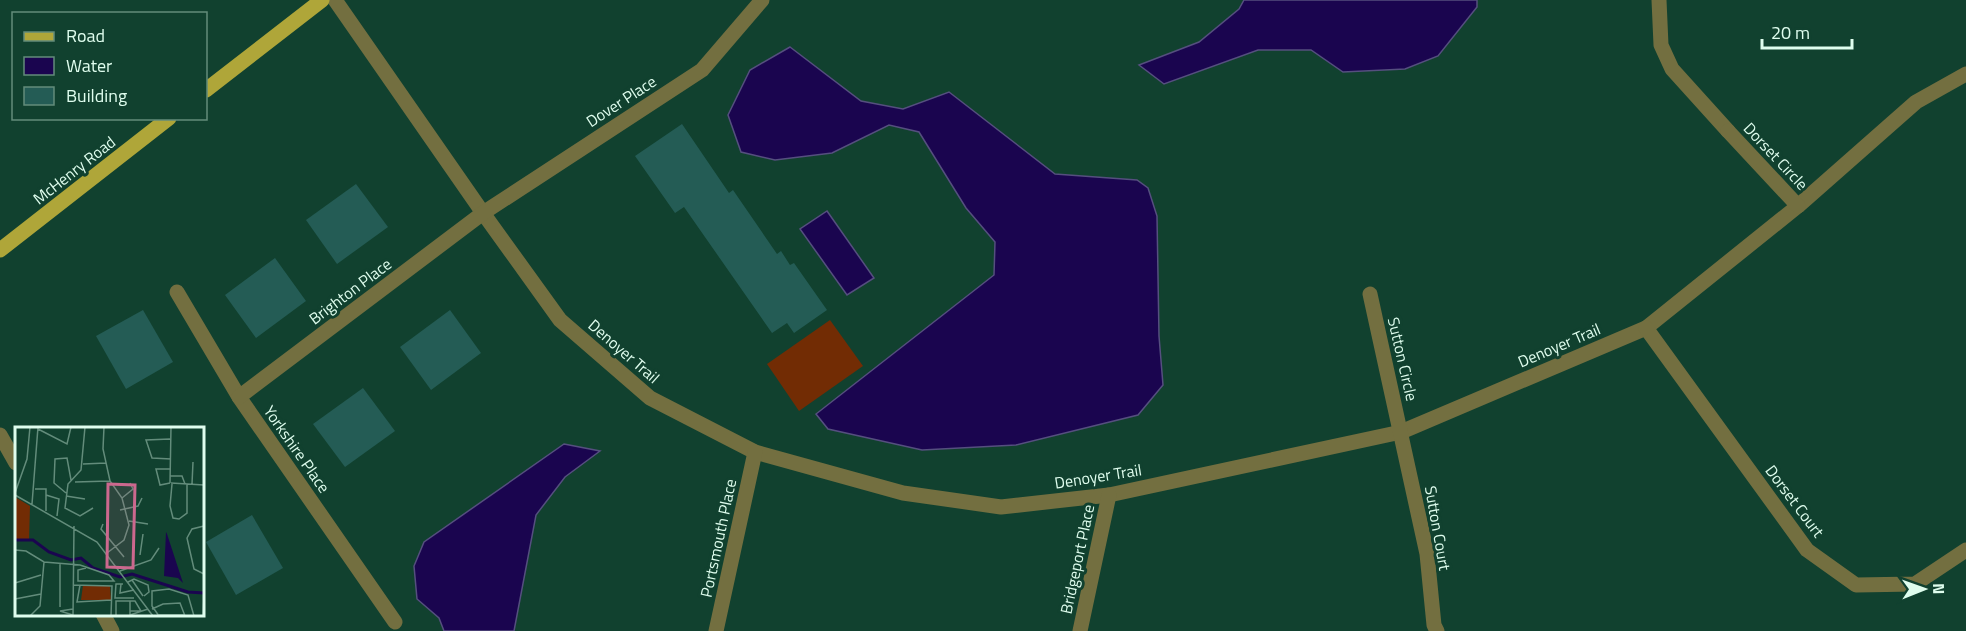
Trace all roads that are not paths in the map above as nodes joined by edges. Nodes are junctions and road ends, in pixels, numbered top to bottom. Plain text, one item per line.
1 (322, 0) edge
2 (335, 0) edge
3 (762, 0) edge
4 (1659, 0) edge
5 (1966, 74) edge
6 (207, 89) edge
7 (166, 120) edge
8 (1798, 206) junction
9 (483, 213) junction
10 (0, 250) edge
11 (177, 292) dead end
12 (1370, 294) dead end
13 (1646, 328) junction
14 (239, 397) junction
15 (1401, 432) junction
16 (0, 435) edge
17 (755, 452) junction
18 (15, 461) edge
19 (1109, 495) junction
20 (1966, 550) edge
21 (104, 616) edge
22 (395, 622) dead end
23 (112, 631) edge
24 (716, 631) edge
25 (1080, 631) edge
26 (1437, 631) edge

1 - 6 main road
2 - 9 street, Denoyer Trail
3 - 9 street, Dover Place
4 - 8 street, Dorset Circle
5 - 8 street, Denoyer Trail
7 - 10 main road, McHenry Road
8 - 13 street, Denoyer Trail
9 - 14 street, Brighton Place
9 - 17 street, Denoyer Trail
11 - 14 street, Yorkshire Place
12 - 15 street, Sutton Circle
13 - 15 street, Denoyer Trail
13 - 20 street, Dorset Court
14 - 22 street, Yorkshire Place
15 - 19 street, Denoyer Trail
15 - 26 street, Sutton Court
16 - 18 street
17 - 19 street, Denoyer Trail
17 - 24 street, Portsmouth Place
19 - 25 street, Bridgeport Place
21 - 23 street

